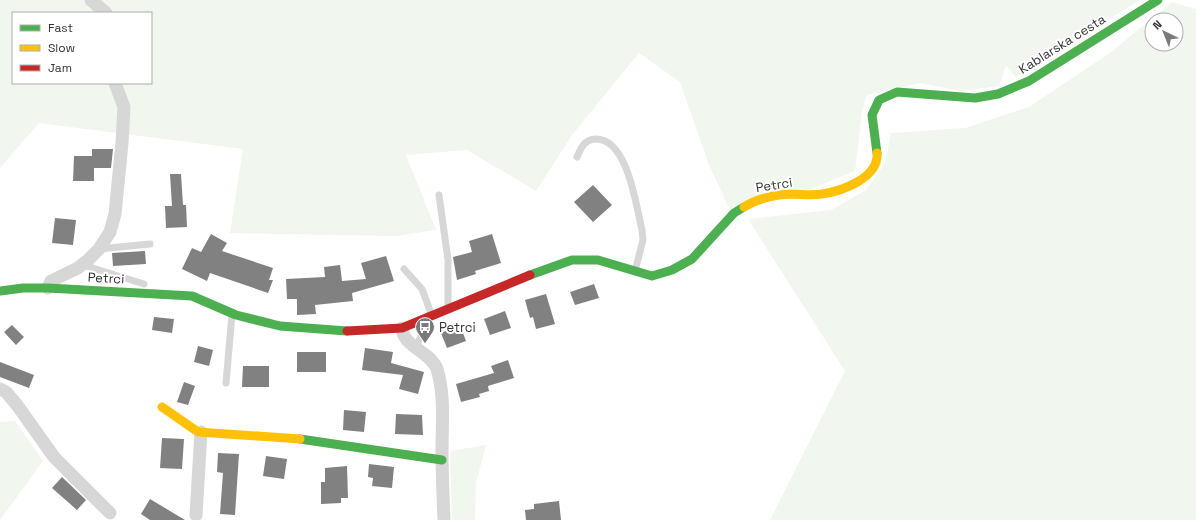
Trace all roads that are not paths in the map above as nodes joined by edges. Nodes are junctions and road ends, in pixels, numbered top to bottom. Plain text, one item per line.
1 (91, 0) edge
2 (1158, 0) edge
3 (105, 12) edge
4 (115, 84) edge
5 (975, 98) joint
6 (577, 157) dead end
7 (439, 195) dead end
8 (150, 244) dead end
9 (99, 249) junction
10 (83, 265) junction
11 (404, 269) dead end
12 (635, 271) junction
13 (144, 284) dead end
14 (48, 288) junction
15 (0, 291) edge
16 (448, 309) junction
17 (232, 313) junction
18 (432, 316) junction
19 (418, 322) junction
20 (402, 328) junction
21 (416, 347) junction
22 (226, 384) dead end
23 (0, 389) edge
24 (162, 407) dead end
25 (200, 432) junction
26 (442, 460) junction
27 (110, 513) dead end
28 (196, 515) dead end
29 (444, 520) edge

1 - 3 street
2 - 5 street, Kablarska cesta
4 - 9 street
5 - 12 street, Petrci
6 - 12 lane
7 - 16 lane
8 - 9 lane
9 - 10 street
10 - 13 lane
10 - 14 street
11 - 18 lane
12 - 16 street, Petrci
14 - 15 street, Petrci
14 - 17 street, Petrci
16 - 18 street, Petrci
17 - 20 street, Petrci
17 - 22 lane
18 - 19 street, Petrci
19 - 20 street, Petrci
19 - 21 lane
20 - 21 street
21 - 26 street
23 - 27 street
24 - 25 street
25 - 26 street
25 - 28 street
26 - 29 street

